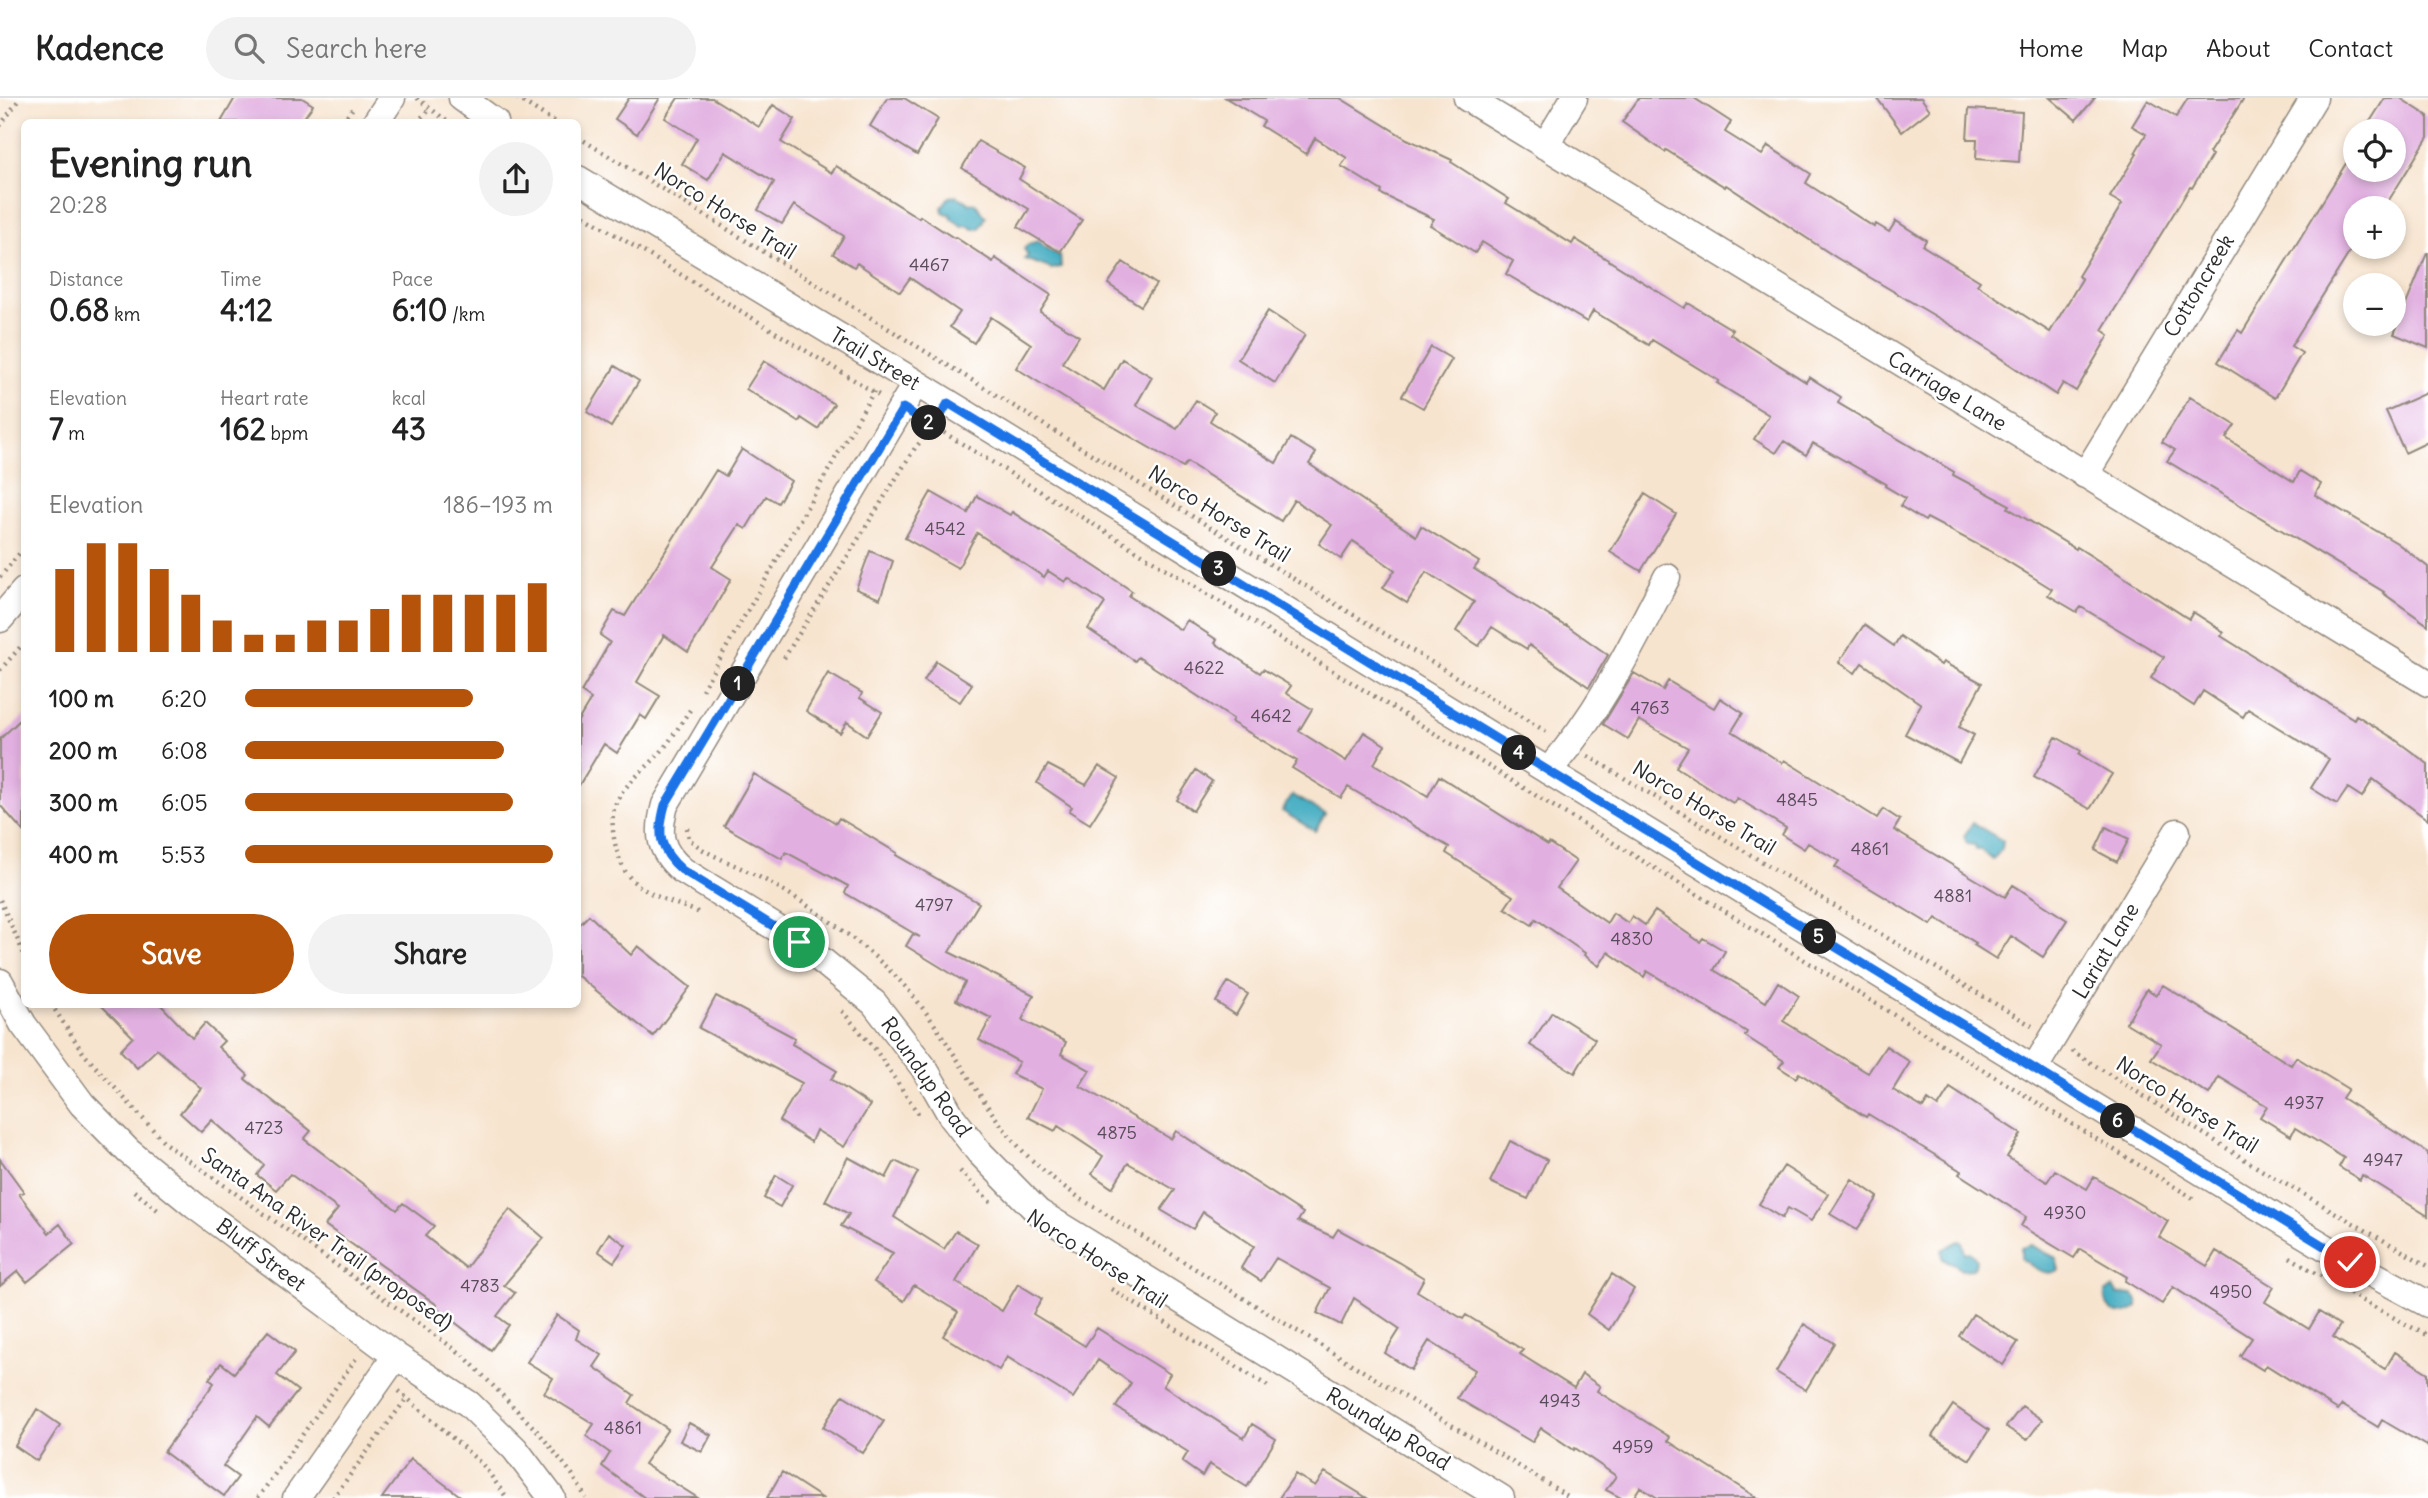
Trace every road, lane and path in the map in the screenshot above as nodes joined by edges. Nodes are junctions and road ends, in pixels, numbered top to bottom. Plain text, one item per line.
1 (20, 98) edge
2 (359, 98) edge
3 (392, 98) edge
4 (417, 98) edge
5 (462, 98) edge
6 (517, 98) edge
7 (1467, 98) edge
8 (1574, 98) edge
9 (2314, 98) edge
10 (431, 109) junction
11 (345, 119) edge
12 (378, 119) edge
13 (419, 119) edge
14 (444, 119) edge
15 (491, 119) edge
16 (550, 119) edge
17 (0, 127) edge
18 (581, 139) edge
19 (1545, 146) junction
20 (581, 181) edge
21 (581, 214) edge
22 (887, 366) junction
23 (965, 376) junction
24 (916, 383) junction
25 (873, 392) junction
26 (948, 403) junction
27 (903, 408) junction
28 (934, 427) junction
29 (2085, 475) junction
30 (21, 552) edge
31 (0, 577) edge
32 (1667, 577) dead end
33 (21, 594) edge
34 (0, 619) edge
35 (21, 646) edge
36 (781, 663) dead end
37 (0, 670) edge
38 (2428, 683) edge
39 (698, 698) dead end
40 (691, 709) dead end
41 (1570, 746) junction
42 (1548, 771) junction
43 (687, 825) dead end
44 (2177, 832) dead end
45 (0, 900) edge
46 (705, 915) dead end
47 (21, 947) edge
48 (0, 982) edge
49 (54, 1008) edge
50 (840, 1008) dead end
51 (2053, 1039) junction
52 (2034, 1069) junction
53 (927, 1126) dead end
54 (956, 1166) dead end
55 (2198, 1201) dead end
56 (995, 1206) dead end
57 (2279, 1251) dead end
58 (2428, 1266) edge
59 (1109, 1288) dead end
60 (2428, 1304) edge
61 (2428, 1336) edge
62 (396, 1356) junction
63 (357, 1357) dead end
64 (1281, 1394) dead end
65 (406, 1399) dead end
66 (258, 1498) edge
67 (296, 1498) edge
68 (333, 1498) edge
69 (552, 1498) edge
70 (586, 1498) edge
71 (1502, 1498) edge
72 (1571, 1498) edge

1 - 17 path
2 - 11 path
3 - 12 street
4 - 10 path
5 - 15 street
6 - 16 path
7 - 19 street, Carriage Lane
8 - 19 street
9 - 29 street, Cottoncreek
10 - 13 path
10 - 14 path
18 - 23 path, Norco Horse Trail
19 - 29 street, Carriage Lane
20 - 22 street, Trail Street
21 - 25 path
22 - 24 street, Trail Street
22 - 25 path
23 - 26 path
23 - 41 path, Norco Horse Trail
24 - 26 street, Trail Street
24 - 27 street, Roundup Road
25 - 27 path
25 - 39 path
26 - 28 path
26 - 42 street, Trail Street
27 - 28 path
27 - 71 street, Roundup Road
28 - 36 path
28 - 55 path
29 - 38 street, Carriage Lane
30 - 31 path
32 - 41 street
33 - 34 street
35 - 37 path
40 - 46 path
41 - 42 street
41 - 51 path, Norco Horse Trail
42 - 52 street, Trail Street
43 - 72 path, Norco Horse Trail
44 - 51 street, Lariat Lane
45 - 47 path
48 - 62 street, Bluff Street
49 - 70 path, Santa Ana River Trail (proposed)
50 - 53 path
51 - 52 street, Lariat Lane
51 - 58 path, Norco Horse Trail
52 - 60 street, Trail Street
54 - 56 path
57 - 61 path
59 - 64 path, Norco Horse Trail
62 - 67 street
62 - 69 street, Bluff Street
63 - 66 path
65 - 68 path

